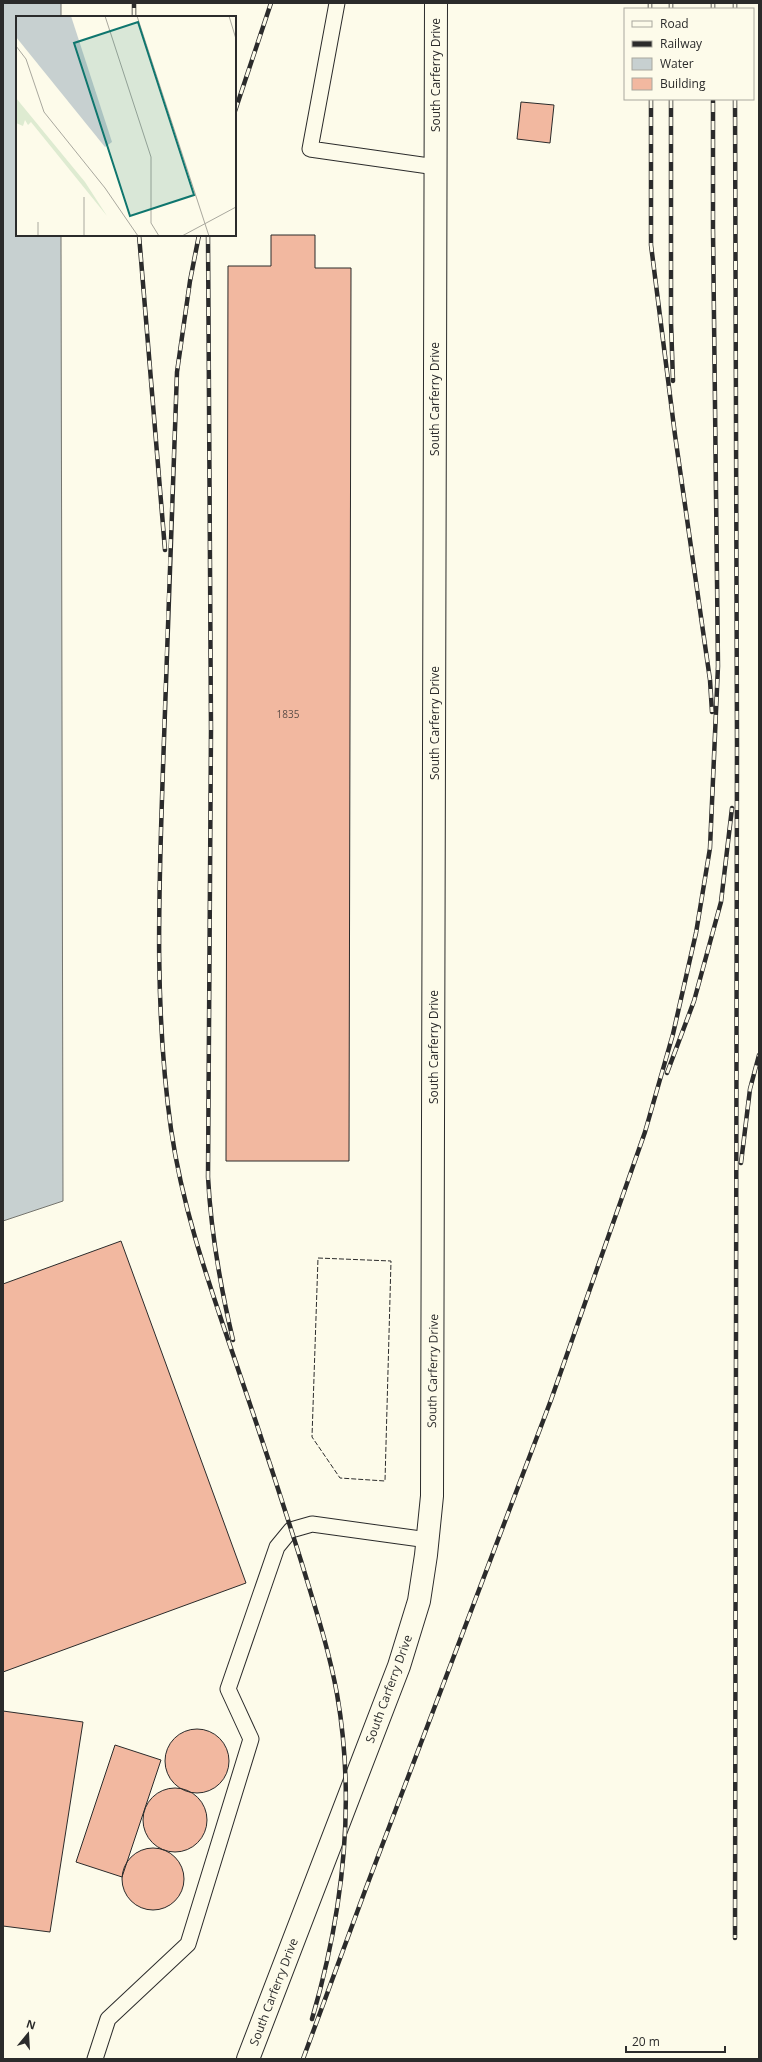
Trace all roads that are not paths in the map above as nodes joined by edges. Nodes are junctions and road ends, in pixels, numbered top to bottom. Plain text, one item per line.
1 (337, 3) edge
2 (436, 3) edge
3 (436, 167) junction
4 (428, 1540) junction
5 (94, 2059) edge
6 (248, 2059) edge

1 - 3 lane
2 - 3 street, South Carferry Drive
3 - 4 street, South Carferry Drive
4 - 5 lane
4 - 6 street, South Carferry Drive

